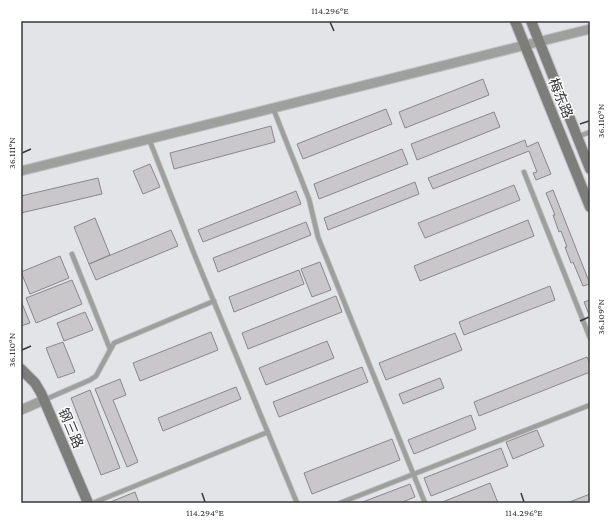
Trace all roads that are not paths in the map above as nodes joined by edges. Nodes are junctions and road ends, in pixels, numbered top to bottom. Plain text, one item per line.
1 (515, 21) edge
2 (531, 21) edge
3 (590, 28) edge
4 (539, 41) junction
5 (525, 45) junction
6 (273, 108) junction
7 (590, 132) edge
8 (577, 137) junction
9 (149, 139) junction
10 (590, 168) edge
11 (21, 172) edge
12 (524, 172) dead end
13 (590, 207) edge
14 (72, 254) dead end
15 (214, 301) junction
16 (590, 338) edge
17 (110, 349) junction
18 (21, 369) edge
19 (44, 400) junction
20 (590, 405) edge
21 (21, 410) edge
22 (268, 432) junction
23 (414, 474) junction
24 (88, 503) edge
25 (93, 503) edge
26 (297, 503) edge
27 (340, 503) edge
28 (426, 503) edge

1 - 5 main road, 梅东路
2 - 4 main road, 梅东路
3 - 4 street
4 - 5 street
4 - 8 main road, 梅东路
5 - 6 street
5 - 13 main road, 梅东路
6 - 9 street
6 - 23 lane
7 - 8 lane
8 - 10 main road, 梅东路
9 - 11 street
9 - 15 lane
12 - 16 lane
14 - 17 lane
15 - 17 lane
15 - 22 lane
17 - 19 lane
18 - 19 main road, 钢三路
19 - 21 street
19 - 24 main road, 钢三路
20 - 23 lane
22 - 25 lane
22 - 26 lane
23 - 27 lane
23 - 28 lane

